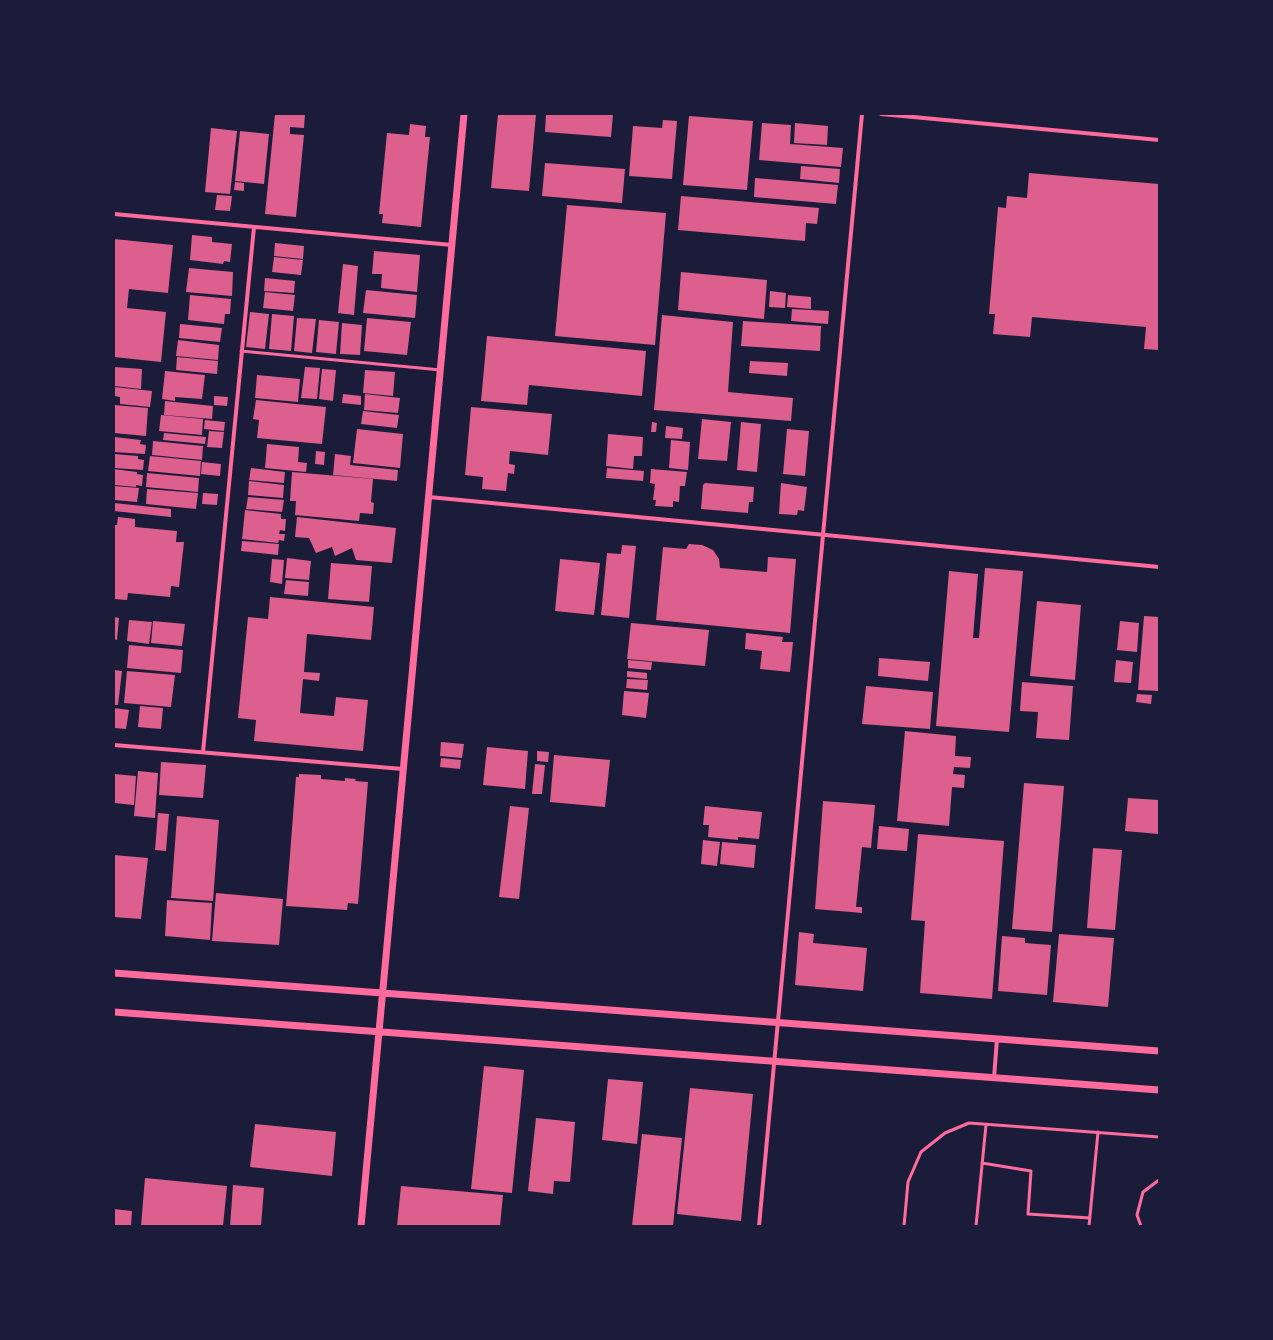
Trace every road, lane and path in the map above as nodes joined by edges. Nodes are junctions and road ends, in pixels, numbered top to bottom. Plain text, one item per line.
1 (464, 114) edge
2 (862, 114) edge
3 (880, 114) edge
4 (1159, 140) edge
5 (114, 214) edge
6 (254, 227) junction
7 (452, 246) junction
8 (242, 351) junction
9 (440, 370) junction
10 (428, 497) junction
11 (823, 535) junction
12 (1159, 567) edge
13 (114, 745) edge
14 (203, 752) junction
15 (404, 769) junction
16 (114, 973) edge
17 (383, 994) junction
18 (114, 1012) edge
19 (778, 1023) junction
20 (379, 1032) junction
21 (997, 1039) junction
22 (1159, 1052) edge
23 (775, 1062) junction
24 (994, 1078) junction
25 (1159, 1090) edge
26 (986, 1125) junction
27 (1098, 1132) junction
28 (1159, 1137) edge
29 (982, 1163) junction
30 (1159, 1180) edge
31 (1090, 1218) junction
32 (361, 1226) edge
33 (759, 1226) edge
34 (904, 1226) edge
35 (976, 1226) edge
36 (1089, 1226) edge
37 (1141, 1226) edge

1 - 7 street
2 - 11 street
3 - 4 street
5 - 6 street
6 - 7 street
6 - 8 street
7 - 9 street
8 - 9 lane
8 - 14 street
9 - 10 street
10 - 11 street
10 - 15 street
11 - 12 street
11 - 19 street
13 - 14 street
14 - 15 street
15 - 17 street
16 - 17 street
17 - 19 street
17 - 20 street
18 - 20 street
19 - 21 street
19 - 23 street
20 - 23 street
20 - 32 street
21 - 22 street
21 - 24 street
23 - 24 street
23 - 33 street
24 - 25 street
26 - 27 lane
26 - 29 lane
26 - 34 lane
27 - 28 lane
27 - 31 lane
29 - 31 lane
29 - 35 lane
30 - 37 lane
31 - 36 lane

